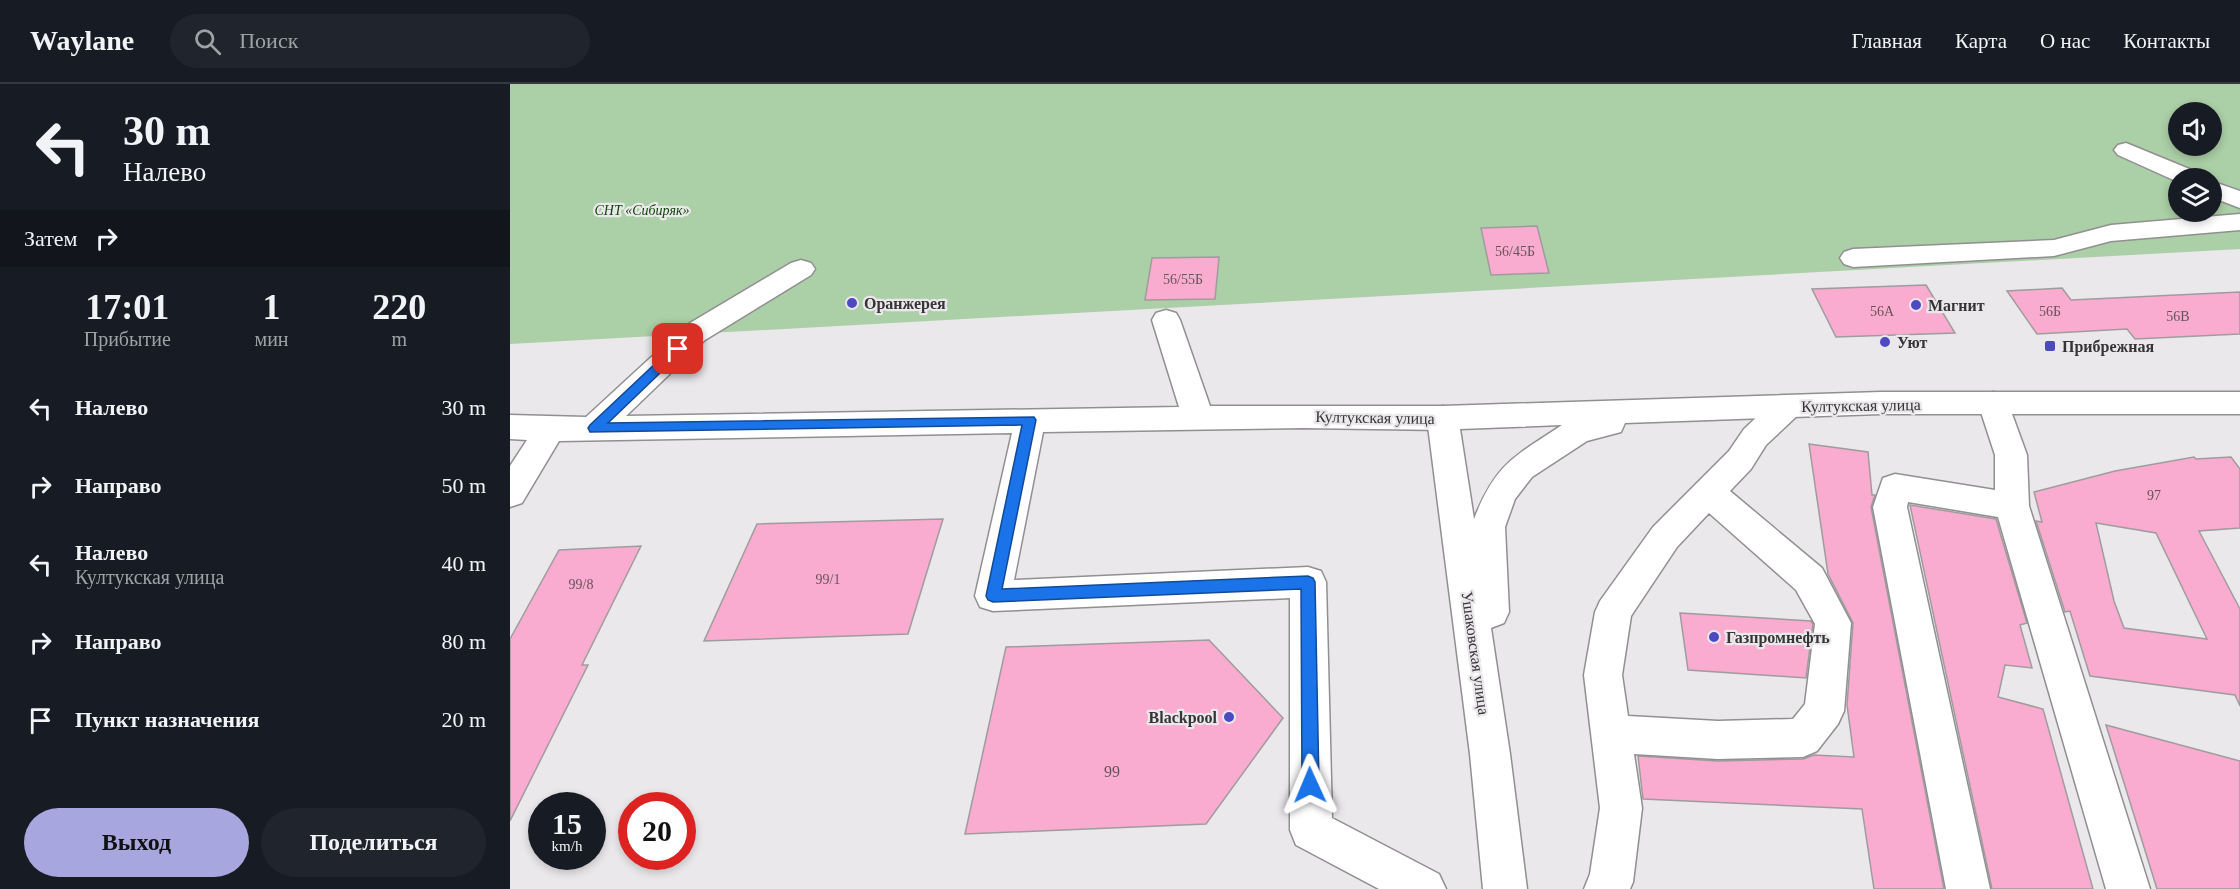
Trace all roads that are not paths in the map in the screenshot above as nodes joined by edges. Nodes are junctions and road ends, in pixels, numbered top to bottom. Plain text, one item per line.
1 (2126, 150) dead end
2 (2168, 168) edge
3 (2222, 193) edge
4 (2240, 200) edge
5 (2240, 222) edge
6 (1853, 258) dead end
7 (801, 268) dead end
8 (1166, 320) dead end
9 (1993, 403) junction
10 (2240, 403) edge
11 (1787, 407) junction
12 (1673, 411) junction
13 (1198, 418) junction
14 (1443, 418) junction
15 (1030, 420) junction
16 (510, 427) edge
17 (594, 428) junction
18 (550, 429) junction
19 (1708, 492) junction
20 (510, 494) edge
21 (2012, 506) junction
22 (1611, 734) junction
23 (1490, 754) junction
24 (1424, 889) edge
25 (1505, 889) edge
26 (1606, 889) edge
27 (1968, 889) edge
28 (2128, 889) edge

1 - 2 main road
3 - 4 main road
5 - 6 main road
7 - 17 main road
8 - 13 main road
9 - 10 main road, Култукская улица
9 - 11 main road, Култукская улица
9 - 21 main road
11 - 12 main road, Култукская улица
11 - 19 main road
12 - 14 main road, Култукская улица
12 - 23 main road
13 - 14 main road, Култукская улица
13 - 15 main road, Култукская улица
14 - 23 main road, Ушаковская улица
15 - 17 main road, Култукская улица
15 - 24 main road
16 - 18 main road, Култукская улица
17 - 18 main road, Култукская улица
18 - 20 main road
19 - 22 main road
19 - 22 main road
21 - 27 main road
21 - 28 main road
22 - 26 main road
23 - 25 main road, Ушаковская улица

